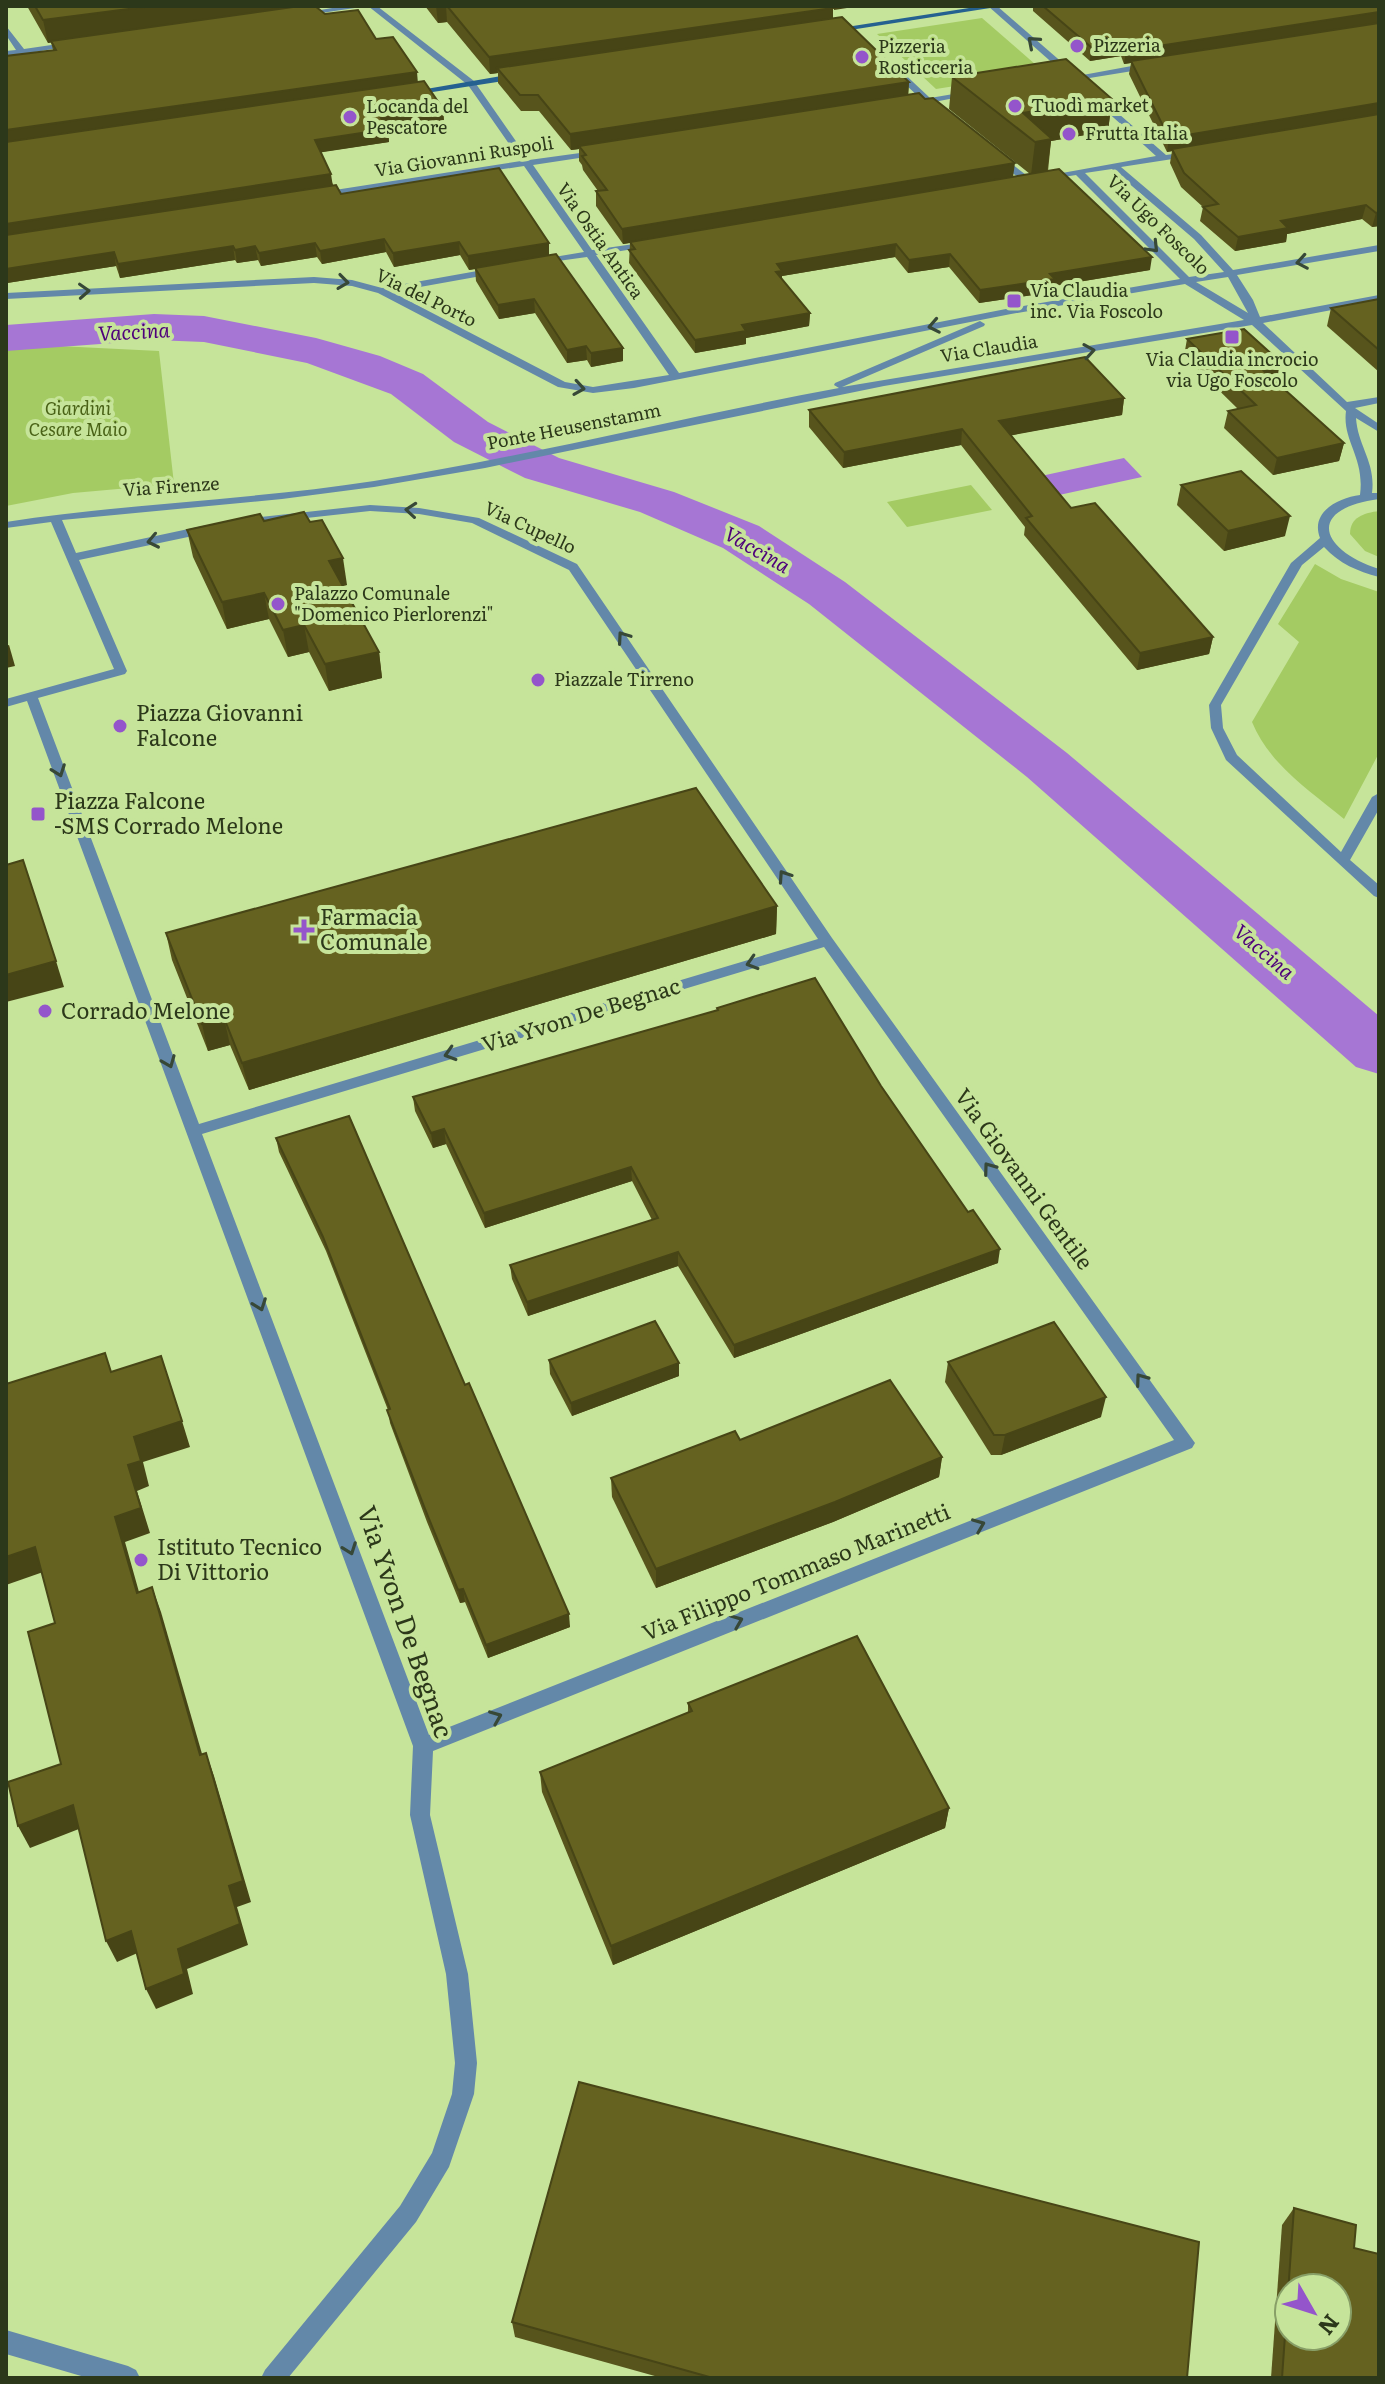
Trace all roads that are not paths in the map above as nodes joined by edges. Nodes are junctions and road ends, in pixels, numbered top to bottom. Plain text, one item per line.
1 (364, 6) edge
2 (372, 6) edge
3 (939, 6) edge
4 (995, 6) edge
5 (286, 16) edge
6 (842, 21) junction
7 (826, 22) edge
8 (6, 29) edge
9 (818, 32) edge
10 (861, 38) edge
11 (84, 43) edge
12 (22, 52) junction
13 (6, 54) edge
14 (883, 59) edge
15 (1165, 63) edge
16 (526, 65) edge
17 (463, 74) junction
18 (534, 74) edge
19 (1074, 78) junction
20 (1059, 80) edge
21 (400, 83) edge
22 (471, 83) junction
23 (983, 92) edge
24 (394, 95) edge
25 (928, 101) junction
26 (909, 104) edge
27 (938, 110) edge
28 (619, 149) edge
29 (989, 150) edge
30 (1201, 152) edge
31 (1164, 158) junction
32 (527, 163) junction
33 (1114, 166) junction
34 (1079, 172) junction
35 (1027, 180) junction
36 (1013, 183) edge
37 (303, 198) edge
38 (666, 241) edge
39 (1379, 248) edge
40 (587, 254) junction
41 (529, 264) edge
42 (499, 270) edge
43 (1235, 274) junction
44 (1188, 282) junction
45 (382, 291) junction
46 (6, 296) edge
47 (1379, 298) edge
48 (1011, 311) junction
49 (1257, 323) junction
50 (676, 377) junction
51 (815, 396) junction
52 (1379, 400) edge
53 (1348, 409) junction
54 (1379, 429) edge
55 (340, 489) joint
56 (1372, 496) edge
57 (55, 517) junction
58 (231, 524) edge
59 (6, 525) edge
60 (216, 528) edge
61 (1324, 541) junction
62 (75, 557) junction
63 (1379, 573) edge
64 (32, 698) junction
65 (6, 703) edge
66 (1379, 797) edge
67 (1343, 861) junction
68 (1379, 893) edge
69 (827, 941) junction
70 (196, 1130) junction
71 (1186, 1443) joint
72 (423, 1746) junction
73 (6, 2342) edge
74 (128, 2378) edge
75 (273, 2378) edge

1 - 5 street
2 - 17 street, Via Ostia Antica
3 - 6 street
4 - 6 street
19 -> 4 street
6 - 7 street
6 - 9 street
6 - 10 street
8 - 12 street
11 - 12 street
12 - 13 street
14 - 25 street
15 - 19 street
16 - 17 street
17 - 21 street
17 - 22 street, Via Ostia Antica
18 - 22 street
19 - 20 street
19 - 31 street
22 - 24 street
22 - 32 street, Via Ostia Antica
23 - 25 street
25 - 26 street
25 - 27 street
28 - 32 street, Via Giovanni Ruspoli
29 - 35 street
30 - 31 street
31 - 33 street
32 - 37 street, Via Giovanni Ruspoli
32 - 40 street, Via Ostia Antica
33 - 34 street
33 - 43 street, Via Ugo Foscolo
34 - 35 street
34 -> 44 street, Via Ugo Foscolo
35 - 36 street
38 - 40 street
39 -> 43 street, Via Claudia
40 - 41 street
40 - 50 street, Via Ostia Antica
42 - 45 street
43 - 44 street, Via Claudia
43 - 49 street, Via Ugo Foscolo
44 - 48 street, Via Claudia
44 - 49 street, Via Ugo Foscolo
46 -> 45 street, Via del Porto
45 -> 50 street, Via del Porto
47 - 49 street, Via Claudia
48 -> 50 street, Via Claudia
48 - 51 street, Via Claudia
51 -> 49 street, Via Claudia
49 - 53 street, Via Ugo Foscolo
51 - 55 street, Ponte Heusenstamm
52 - 53 street
53 - 54 street, Via Ugo Foscolo
53 - 56 street
55 - 57 street, Via Firenze
56 - 61 street
57 - 59 street, Via Firenze
57 - 62 street
69 -> 58 street, Via Cupello
60 -> 62 street
61 - 63 street
61 - 67 street
62 - 64 street
64 - 65 street
64 -> 70 street, Via Yvon De Begnac
66 - 67 street
67 - 68 street
69 -> 70 street, Via Yvon De Begnac
71 -> 69 street, Via Giovanni Gentile
70 -> 72 street, Via Yvon De Begnac
72 -> 71 street, Via Filippo Tommaso Marinetti
72 - 75 street, Via Yvon De Begnac
73 - 74 street

